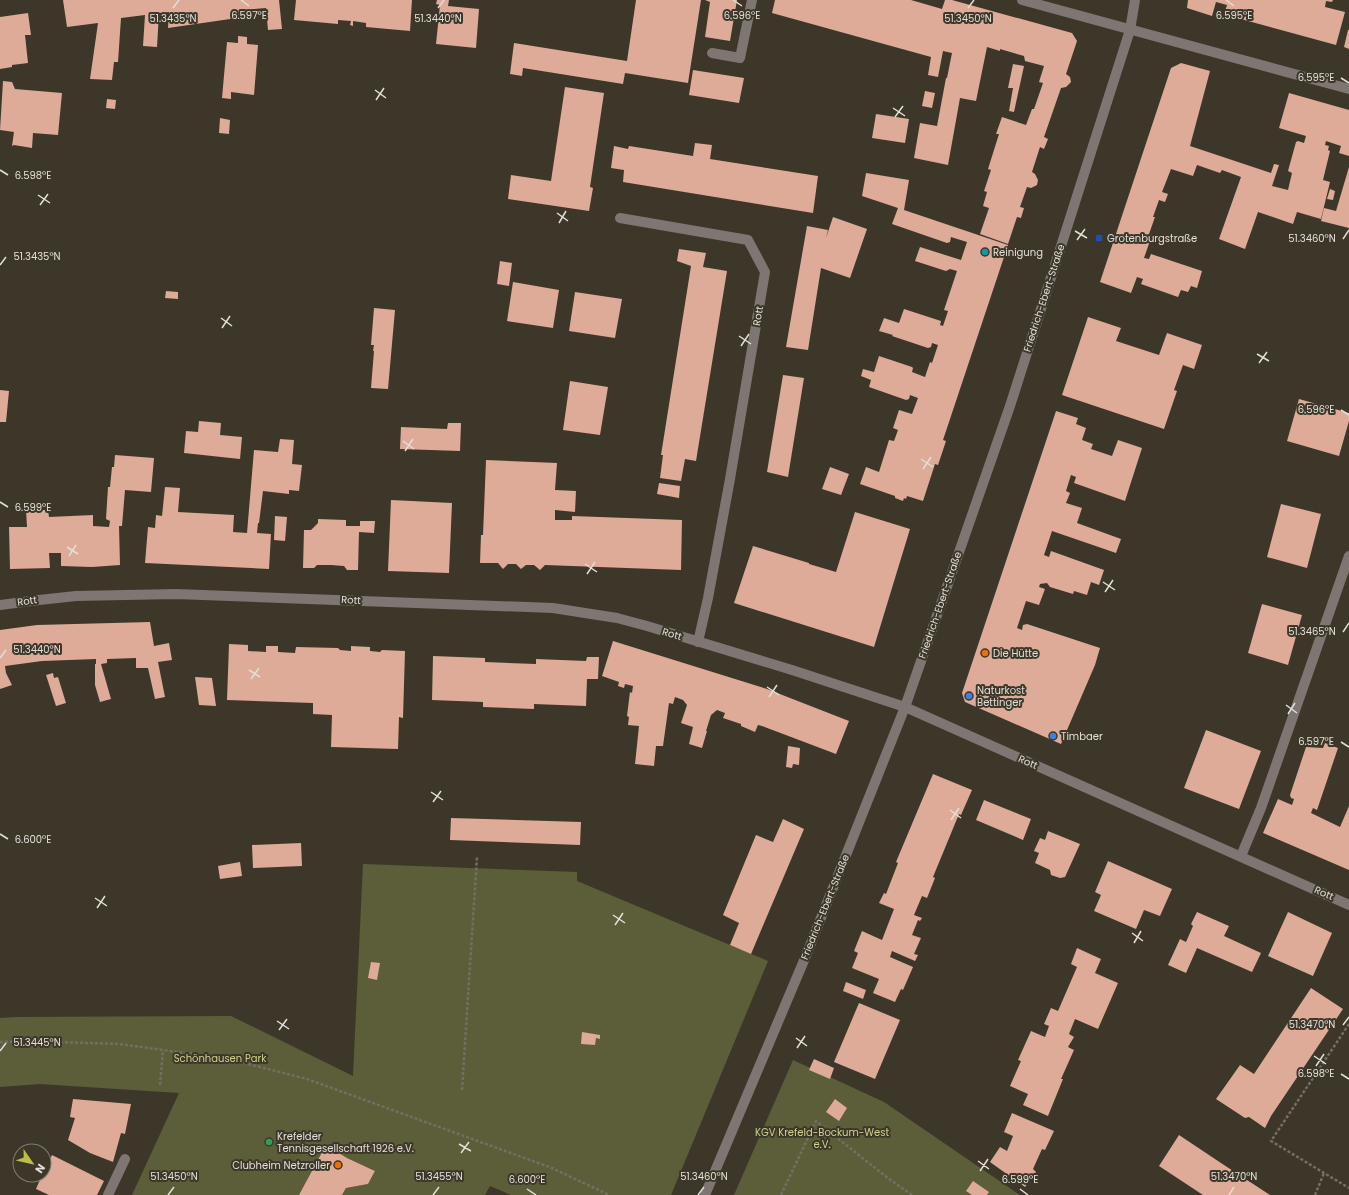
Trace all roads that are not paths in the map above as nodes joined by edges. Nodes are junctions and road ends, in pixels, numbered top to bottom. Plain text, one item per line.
1 (752, 0) edge
2 (1022, 0) edge
3 (1135, 0) edge
4 (1130, 30) junction
5 (712, 53) dead end
6 (1349, 89) edge
7 (620, 218) dead end
8 (1349, 556) edge
9 (0, 605) edge
10 (698, 642) junction
11 (905, 707) junction
12 (1241, 856) junction
13 (1349, 904) edge
14 (125, 1159) dead end
15 (108, 1195) edge
16 (705, 1195) edge

1 - 5 street
2 - 4 street
3 - 4 street, Friedrich-Ebert-Straße
4 - 6 street
4 - 11 street, Friedrich-Ebert-Straße
7 - 10 street, Rott
8 - 12 street
9 - 10 street, Rott
10 - 11 street, Rott
11 - 12 street, Rott
11 - 16 street, Friedrich-Ebert-Straße
12 - 13 street, Rott
14 - 15 street

